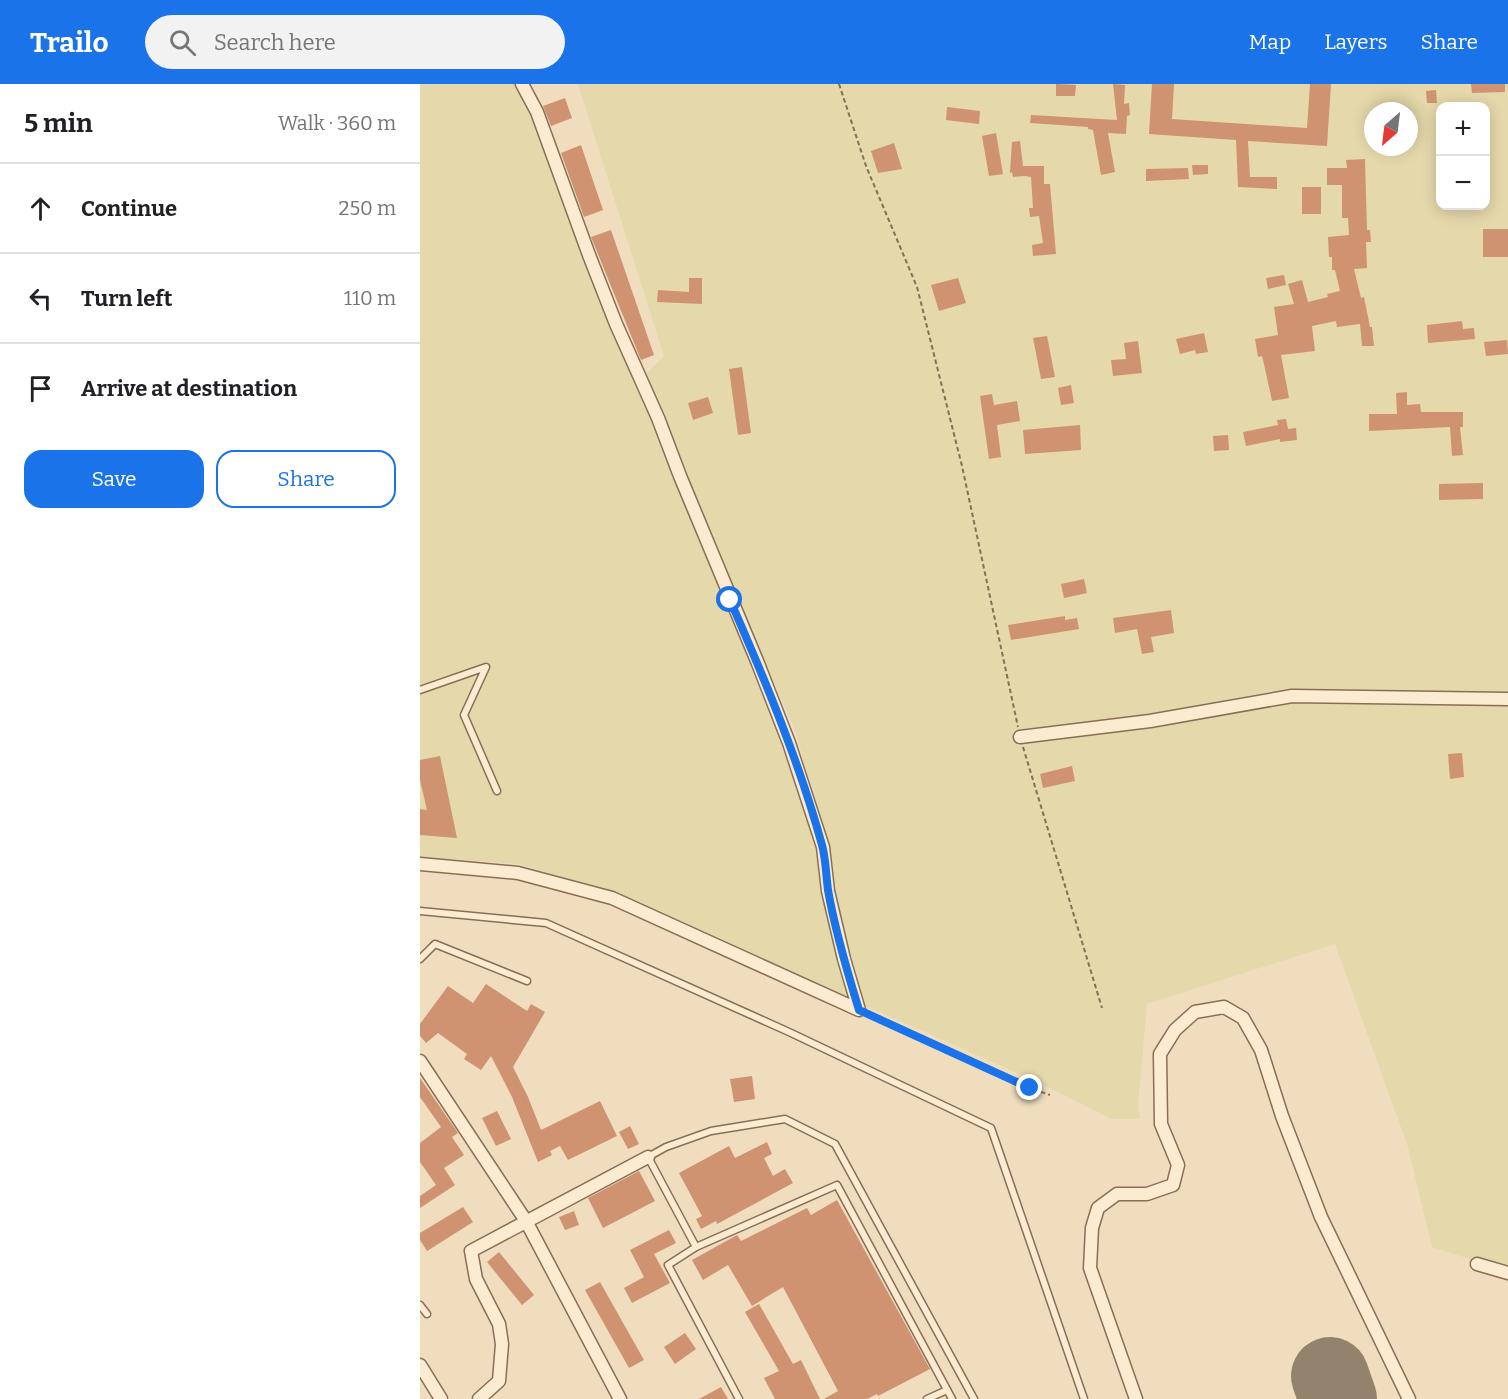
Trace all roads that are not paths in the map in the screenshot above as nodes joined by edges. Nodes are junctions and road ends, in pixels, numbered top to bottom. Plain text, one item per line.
1 (522, 84) edge
2 (420, 690) edge
3 (1508, 699) edge
4 (1020, 737) road end
5 (497, 792) dead end
6 (420, 864) edge
7 (420, 911) edge
8 (420, 959) edge
9 (527, 981) dead end
10 (420, 1061) edge
11 (648, 1157) junction
12 (526, 1221) junction
13 (696, 1247) junction
14 (1478, 1264) dead end
15 (1508, 1273) edge
16 (420, 1305) edge
17 (427, 1314) dead end
18 (420, 1365) edge
19 (947, 1390) junction
20 (441, 1399) edge
21 (479, 1399) edge
22 (620, 1399) edge
23 (739, 1399) edge
24 (927, 1399) edge
25 (952, 1399) edge
26 (974, 1399) edge
27 (1084, 1399) edge
28 (1136, 1399) edge
29 (1409, 1399) edge

1 - 6 street
2 - 5 lane
3 - 4 street
7 - 27 lane
8 - 9 lane
10 - 12 street
11 - 12 street
11 - 13 lane
11 - 26 lane
12 - 21 street
12 - 22 street
13 - 19 lane
13 - 23 lane
14 - 15 street
16 - 17 lane
18 - 20 street
19 - 24 lane
19 - 25 lane
28 - 29 street

